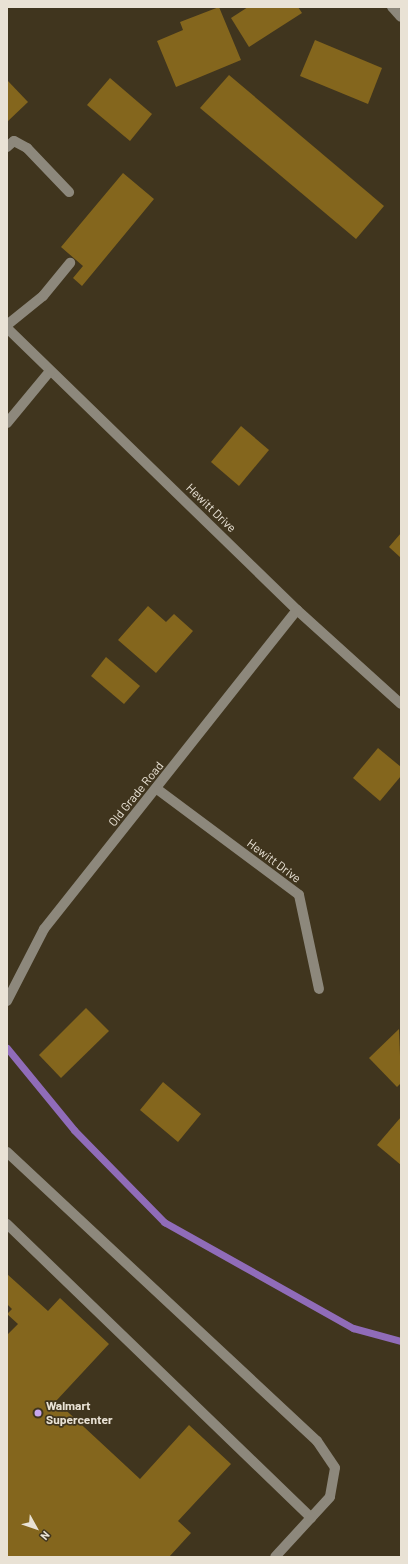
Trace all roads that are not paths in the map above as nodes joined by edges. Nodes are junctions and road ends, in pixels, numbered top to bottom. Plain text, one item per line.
1 (392, 7) edge
2 (401, 17) edge
3 (7, 146) edge
4 (69, 192) dead end
5 (70, 263) dead end
6 (7, 325) edge
7 (7, 328) edge
8 (50, 371) junction
9 (7, 423) edge
10 (297, 610) junction
11 (401, 704) edge
12 (157, 789) junction
13 (319, 989) dead end
14 (7, 1001) edge
15 (7, 1152) edge
16 (7, 1224) edge
17 (311, 1518) junction
18 (275, 1557) edge

1 - 2 street
3 - 4 street
5 - 6 street
7 - 8 street, Hewitt Drive
8 - 9 street
8 - 10 street, Hewitt Drive
10 - 11 street, Hewitt Drive
10 - 12 street, Old Grade Road
12 - 13 street, Hewitt Drive
12 - 14 street, Old Grade Road
15 - 17 street
16 - 17 street
17 - 18 street

